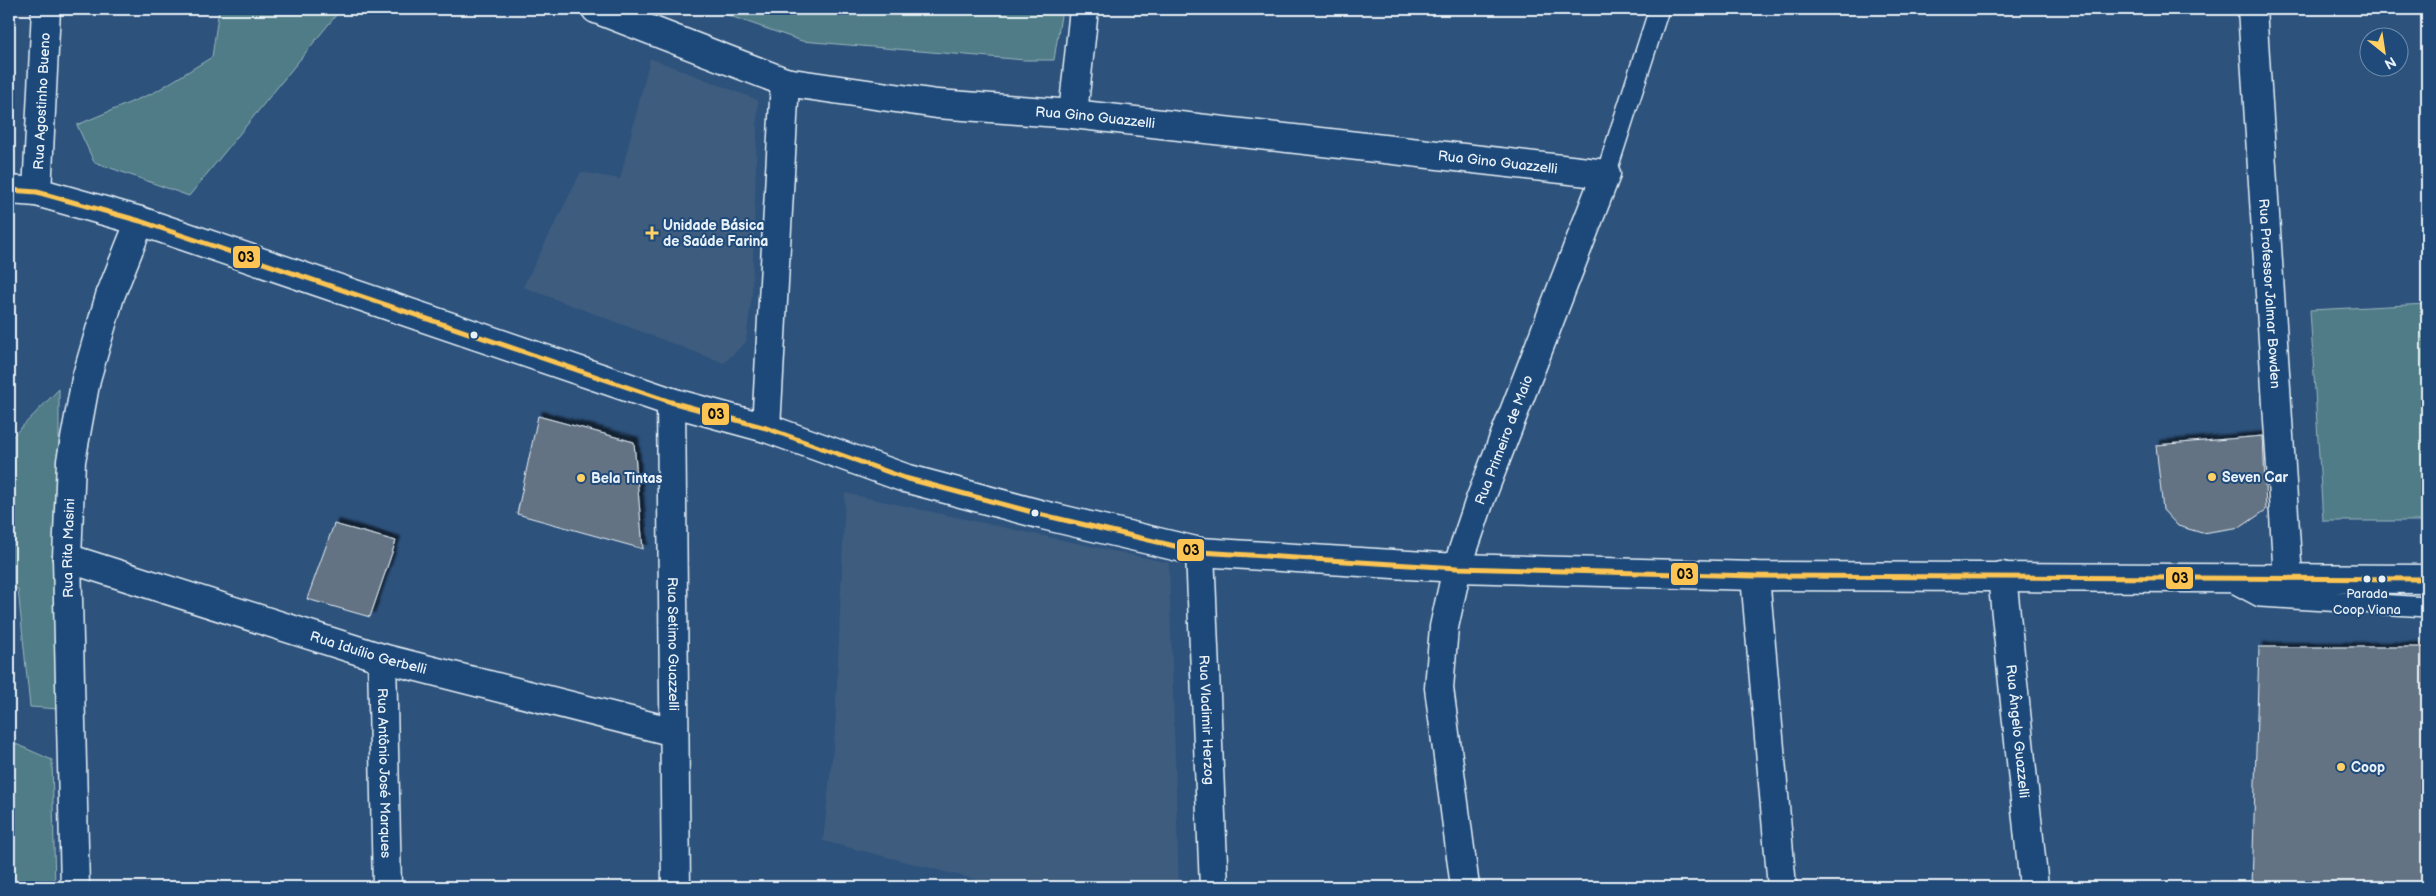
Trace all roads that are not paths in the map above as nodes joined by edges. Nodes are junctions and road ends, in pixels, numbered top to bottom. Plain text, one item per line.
1 (46, 9) edge
2 (596, 9) edge
3 (1084, 9) edge
4 (1659, 9) edge
5 (2252, 9) edge
6 (785, 82) junction
7 (1073, 114) junction
8 (1606, 174) junction
9 (9, 190) edge
10 (37, 192) junction
11 (140, 221) junction
12 (672, 402) junction
13 (766, 428) junction
14 (1200, 552) junction
15 (67, 558) junction
16 (1457, 568) junction
17 (1755, 576) junction
18 (2002, 576) junction
19 (2223, 577) junction
20 (2288, 578) junction
21 (2427, 579) edge
22 (2427, 607) edge
23 (382, 658) junction
24 (674, 732) junction
25 (75, 887) edge
26 (387, 887) edge
27 (676, 887) edge
28 (1214, 887) edge
29 (1465, 887) edge
30 (1782, 887) edge
31 (2034, 887) edge

1 - 10 street, Rua Agostinho Bueno
2 - 6 street, Rua Gino Guazzelli
3 - 7 street
4 - 8 lane, Rua Primeiro de Maio
5 - 20 street, Rua Professor Jalmar Bowden
6 - 7 street, Rua Gino Guazzelli
6 - 13 street
7 - 8 street, Rua Gino Guazzelli
8 - 16 street, Rua Primeiro de Maio
9 - 10 street
10 - 11 street
11 - 12 street
11 - 15 street, Rua Rita Masini
12 - 13 street
12 - 24 street, Rua Setimo Guazzelli
13 - 14 street
14 - 16 street
14 - 28 street, Rua Vladimir Herzog
15 - 23 street, Rua Iduílio Gerbelli
15 - 25 street, Rua Rita Masini
16 - 17 street
16 - 29 street, Rua Primeiro de Maio
17 - 18 street
17 - 30 street
18 - 19 street
18 - 31 street, Rua Ângelo Guazzelli
19 - 20 street
19 - 22 lane
20 - 21 street
23 - 24 street, Rua Iduílio Gerbelli
23 - 26 street, Rua Antônio José Marques
24 - 27 street, Rua Setimo Guazzelli

